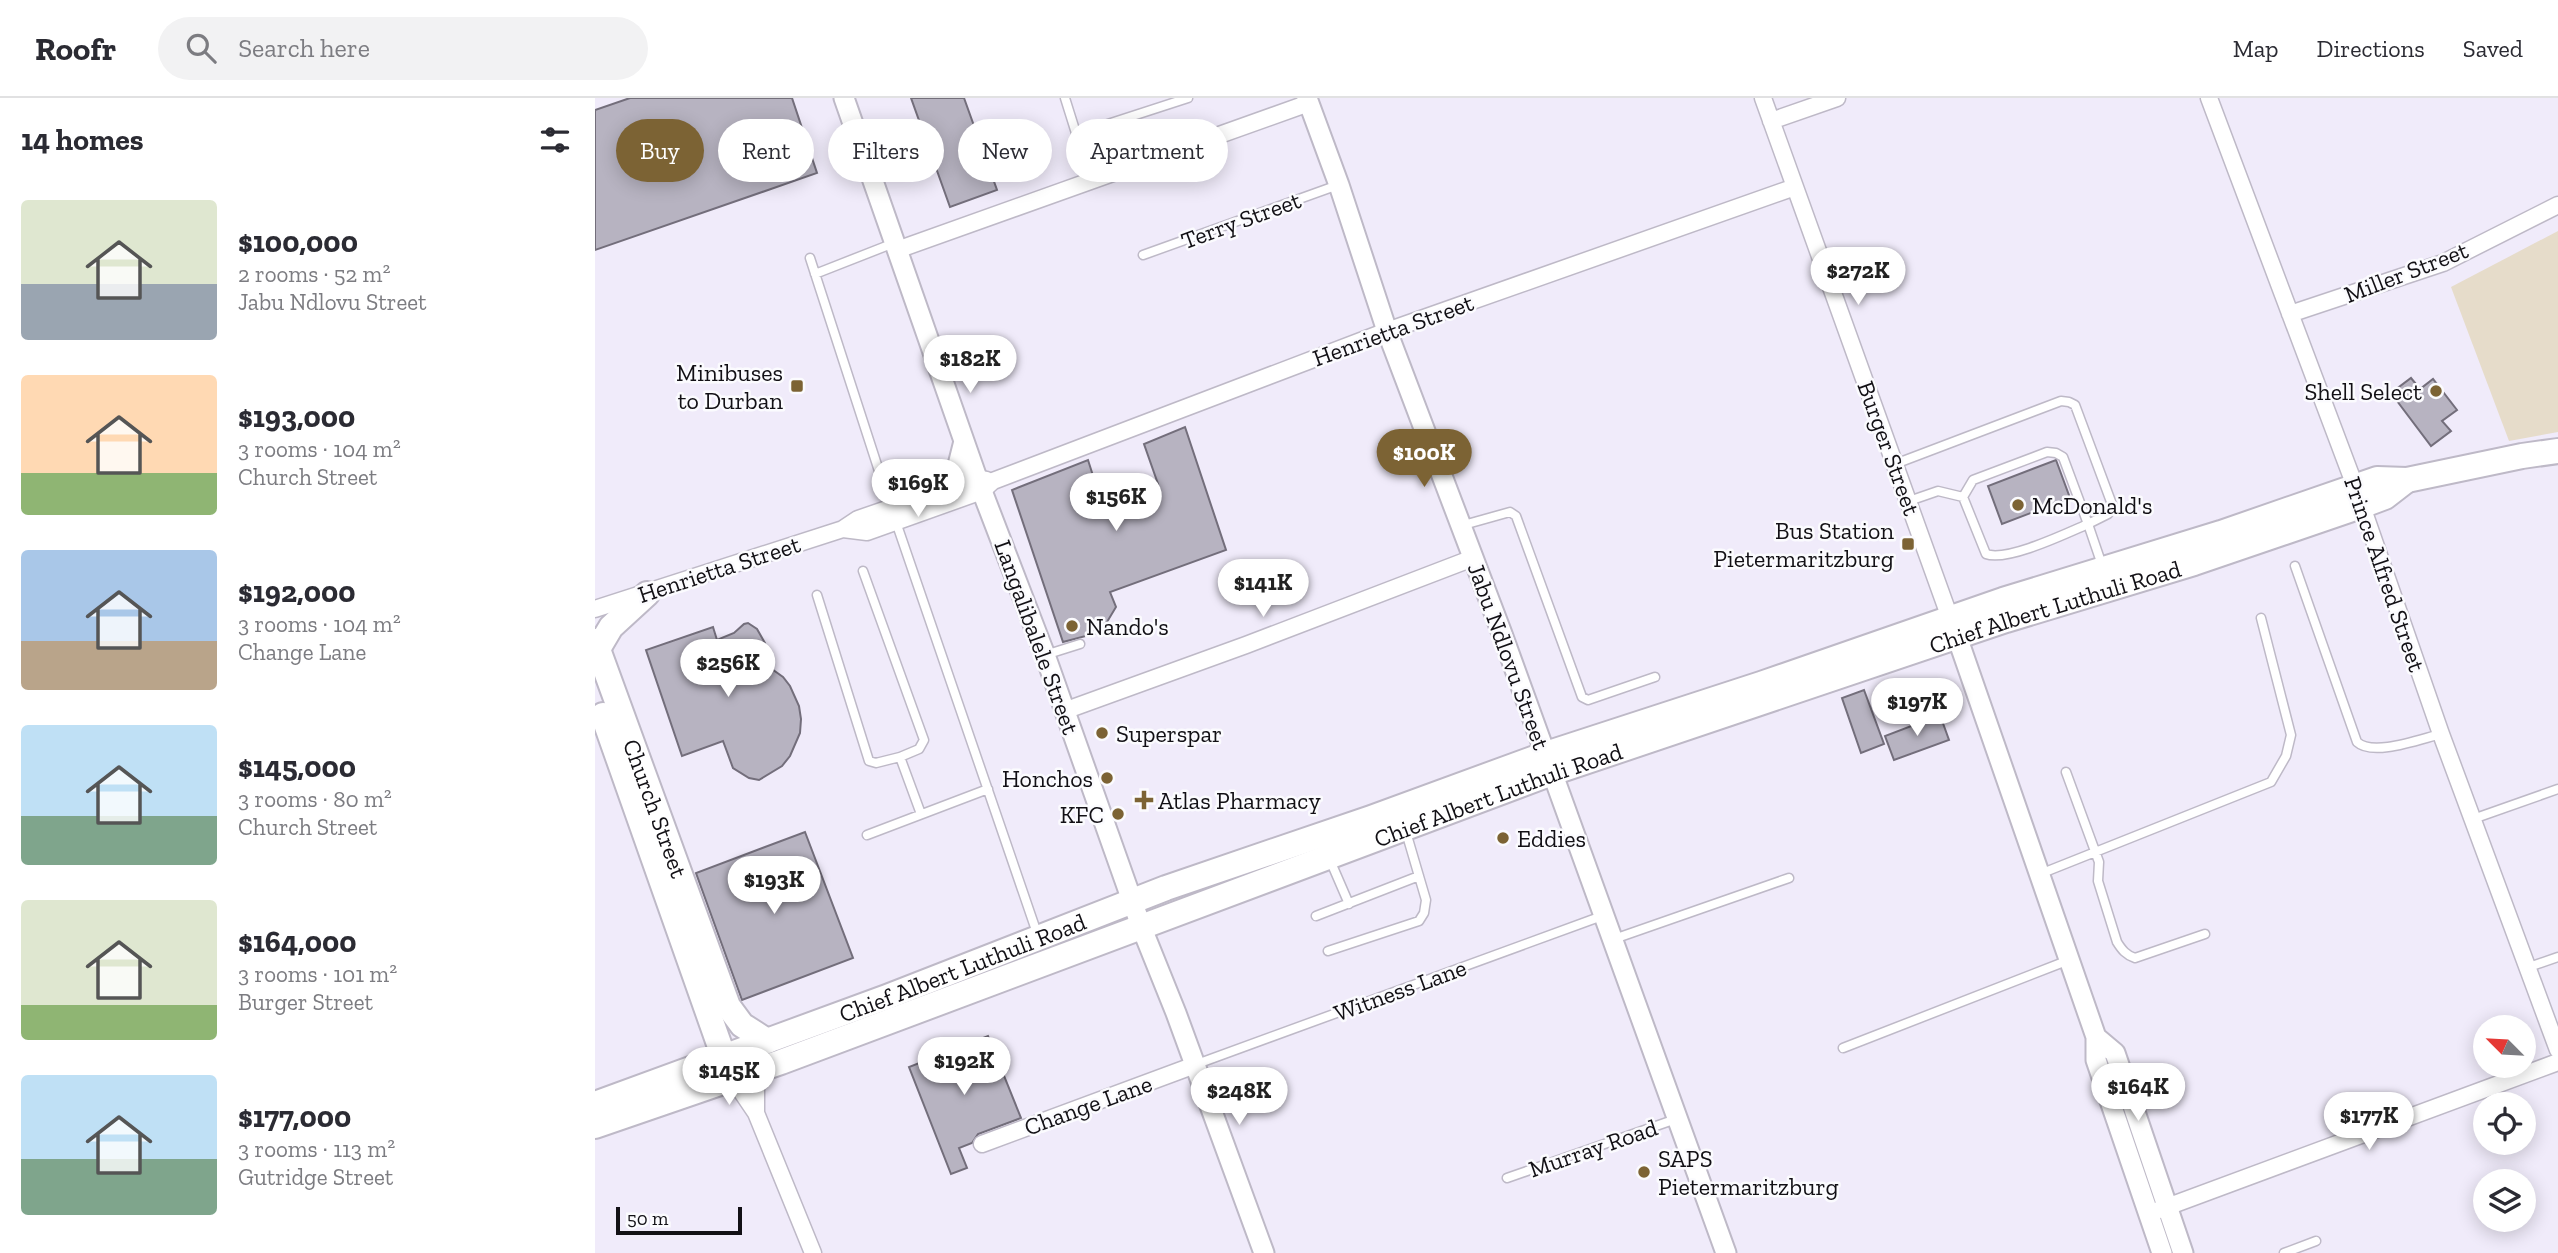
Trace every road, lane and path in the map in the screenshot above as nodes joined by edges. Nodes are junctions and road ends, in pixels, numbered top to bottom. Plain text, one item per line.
1 (844, 98) edge
2 (1065, 98) edge
3 (1188, 98) edge
4 (1763, 98) edge
5 (1837, 98) edge
6 (2209, 98) edge
7 (1308, 100) edge
8 (1072, 119) edge
9 (1123, 119) edge
10 (1771, 121) junction
11 (1228, 130) edge
12 (1088, 182) edge
13 (1339, 185) junction
14 (1795, 187) junction
15 (2558, 205) edge
16 (896, 246) junction
17 (1143, 255) dead end
18 (810, 258) dead end
19 (815, 274) junction
20 (2290, 314) junction
21 (1387, 331) junction
22 (964, 440) junction
23 (2558, 451) edge
24 (1895, 464) junction
25 (984, 483) junction
26 (935, 493) junction
27 (2358, 496) junction
28 (1963, 497) junction
29 (1909, 501) junction
30 (894, 515) junction
31 (2088, 524) junction
32 (1460, 526) junction
33 (1473, 558) junction
34 (2295, 566) dead end
35 (2103, 568) junction
36 (863, 571) dead end
37 (647, 594) junction
38 (817, 595) dead end
39 (595, 609) edge
40 (2261, 618) dead end
41 (1954, 628) junction
42 (1080, 644) dead end
43 (1045, 655) junction
44 (597, 666) edge
45 (1655, 677) dead end
46 (1064, 711) junction
47 (2441, 734) junction
48 (900, 757) junction
49 (1549, 764) junction
50 (2066, 772) dead end
51 (988, 789) junction
52 (2558, 789) edge
53 (921, 814) junction
54 (2473, 819) junction
55 (1405, 829) junction
56 (867, 835) dead end
57 (2096, 852) junction
58 (1329, 857) junction
59 (2040, 874) junction
60 (1419, 876) junction
61 (1789, 878) dead end
62 (1132, 901) junction
63 (1349, 904) junction
64 (1605, 915) junction
65 (1316, 916) dead end
66 (1140, 926) junction
67 (2205, 934) dead end
68 (1039, 937) junction
69 (1613, 939) junction
70 (1328, 951) dead end
71 (2558, 957) edge
72 (2070, 960) junction
73 (2529, 967) junction
74 (2097, 1037) junction
75 (768, 1041) junction
76 (1843, 1048) dead end
77 (2558, 1050) edge
78 (2558, 1062) edge
79 (1195, 1065) junction
80 (729, 1069) junction
81 (756, 1070) junction
82 (595, 1104) edge
83 (756, 1113) junction
84 (1678, 1118) junction
85 (595, 1126) edge
86 (982, 1144) dead end
87 (1507, 1178) dead end
88 (2168, 1206) junction
89 (2148, 1213) junction
90 (2316, 1241) dead end
91 (813, 1253) edge
92 (1264, 1253) edge
93 (1726, 1253) edge
94 (2162, 1253) edge
95 (2183, 1253) edge
96 (2284, 1253) edge

1 - 16 street, Langalibalele Street
2 - 8 lane
3 - 9 lane
4 - 10 street, Burger Street
5 - 10 street
6 - 20 street, Prince Alfred Street
7 - 11 street
7 - 13 street, Jabu Ndlovu Street
10 - 14 street, Burger Street
12 - 16 street
13 - 17 lane, Terry Street
13 - 21 street, Jabu Ndlovu Street
14 - 21 street, Henrietta Street
14 - 24 street, Burger Street
15 - 20 street, Miller Street
16 - 19 lane
16 - 22 street, Langalibalele Street
18 - 19 lane
19 - 30 lane
20 - 27 street, Prince Alfred Street
21 - 25 street, Henrietta Street
21 - 32 street, Jabu Ndlovu Street
22 - 25 street, Langalibalele Street
22 - 26 street
23 - 27 main road, Chief Albert Luthuli Road
24 - 29 street, Burger Street
24 - 31 lane
25 - 26 street, Henrietta Street
25 - 30 street, Henrietta Street
25 - 43 street, Langalibalele Street
26 - 30 street, Henrietta Street
27 - 35 main road, Chief Albert Luthuli Road
27 - 41 main road, Chief Albert Luthuli Road
27 - 47 street, Prince Alfred Street
28 - 29 lane
28 - 31 lane
28 - 31 lane
29 - 41 street, Burger Street
30 - 37 street, Henrietta Street
30 - 51 lane
31 - 35 lane
32 - 33 street, Jabu Ndlovu Street
32 - 45 lane
33 - 46 street
33 - 49 street, Jabu Ndlovu Street
34 - 47 lane
35 - 41 main road, Chief Albert Luthuli Road
36 - 48 lane
37 - 39 street, Henrietta Street
37 - 44 main road
38 - 48 lane
40 - 57 lane
41 - 49 main road, Chief Albert Luthuli Road
41 - 59 street, Burger Street
42 - 43 lane
43 - 46 street, Langalibalele Street
44 - 75 main road, Church Street
44 - 80 main road, Church Street
46 - 62 street, Langalibalele Street
47 - 54 street, Prince Alfred Street
48 - 53 lane
49 - 55 main road, Chief Albert Luthuli Road
49 - 62 main road, Chief Albert Luthuli Road
49 - 64 street, Jabu Ndlovu Street
50 - 57 lane
51 - 53 lane
51 - 68 lane
52 - 54 lane
53 - 56 lane
54 - 73 street, Prince Alfred Street
55 - 58 main road, Chief Albert Luthuli Road
55 - 60 lane
57 - 59 lane
57 - 67 lane
58 - 63 lane
58 - 66 main road, Chief Albert Luthuli Road
59 - 72 street, Burger Street
60 - 63 lane
60 - 70 lane
61 - 69 lane
62 - 66 street, Langalibalele Street
62 - 68 main road, Chief Albert Luthuli Road
63 - 65 lane
64 - 69 street, Jabu Ndlovu Street
64 - 79 lane, Witness Lane
66 - 79 street, Langalibalele Street
66 - 81 main road, Chief Albert Luthuli Road
68 - 75 main road, Chief Albert Luthuli Road
69 - 84 street, Jabu Ndlovu Street
71 - 73 lane
72 - 74 street, Burger Street
72 - 76 lane
73 - 77 street, Prince Alfred Street
74 - 88 street, Burger Street
74 - 89 street, Burger Street
75 - 80 main road, Chief Albert Luthuli Road
78 - 88 street
79 - 86 street, Change Lane
79 - 92 street, Langalibalele Street
80 - 81 main road, Chief Albert Luthuli Road
80 - 82 main road, Chief Albert Luthuli Road
80 - 83 street, Church Street
80 - 85 main road, Chief Albert Luthuli Road
81 - 83 street, Church Street
83 - 91 street, Church Street
84 - 87 lane, Murray Road
84 - 93 street, Jabu Ndlovu Street
88 - 89 street
88 - 95 street, Burger Street
89 - 94 street, Burger Street
90 - 96 lane

